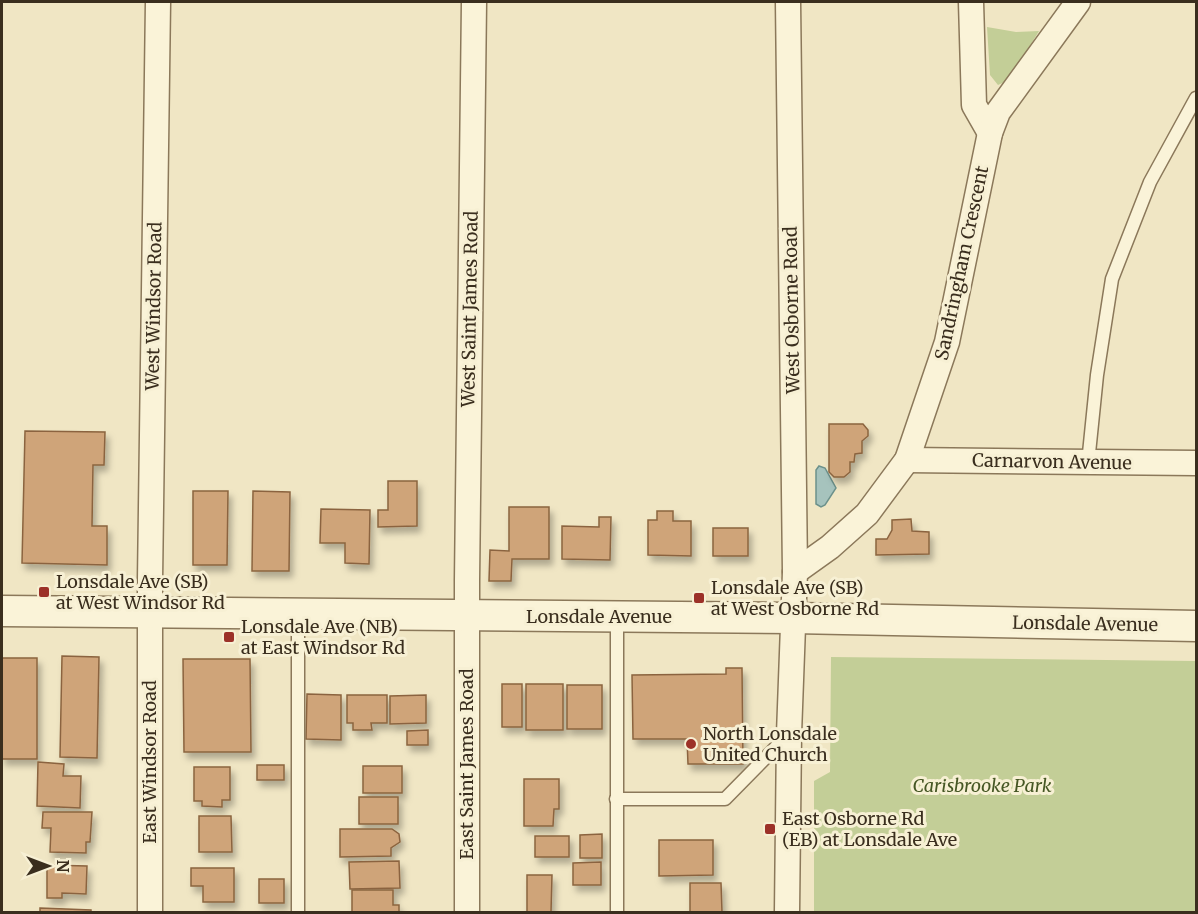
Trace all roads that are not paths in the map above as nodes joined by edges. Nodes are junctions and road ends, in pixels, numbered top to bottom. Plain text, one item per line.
1 (158, 2) edge
2 (474, 2) edge
3 (788, 2) edge
4 (971, 2) edge
5 (1078, 2) edge
6 (1197, 98) edge
7 (990, 133) junction
8 (907, 460) junction
9 (1088, 463) junction
10 (1197, 463) edge
11 (795, 572) junction
12 (2, 611) edge
13 (150, 611) junction
14 (298, 614) junction
15 (468, 615) junction
16 (616, 617) junction
17 (793, 618) junction
18 (1197, 626) edge
19 (789, 734) junction
20 (616, 799) junction
21 (150, 912) edge
22 (298, 912) edge
23 (467, 912) edge
24 (617, 912) edge
25 (787, 912) edge

1 - 13 street, West Windsor Road
2 - 15 street, West Saint James Road
3 - 11 street, West Osborne Road
4 - 7 street
5 - 7 street, Sandringham Crescent
6 - 9 lane
7 - 8 street, Sandringham Crescent
8 - 9 street, Carnarvon Avenue
8 - 11 street, Sandringham Crescent
9 - 10 street, Carnarvon Avenue
11 - 17 street, West Osborne Road
12 - 13 street, Lonsdale Avenue
13 - 14 street, Lonsdale Avenue
13 - 21 street, East Windsor Road
14 - 15 street, Lonsdale Avenue
14 - 22 lane
15 - 16 street, Lonsdale Avenue
15 - 23 street, East Saint James Road
16 - 17 street, Lonsdale Avenue
16 - 20 lane
17 - 18 street, Lonsdale Avenue
17 - 19 street, West Osborne Road
19 - 20 lane
19 - 25 street, West Osborne Road
20 - 24 lane

